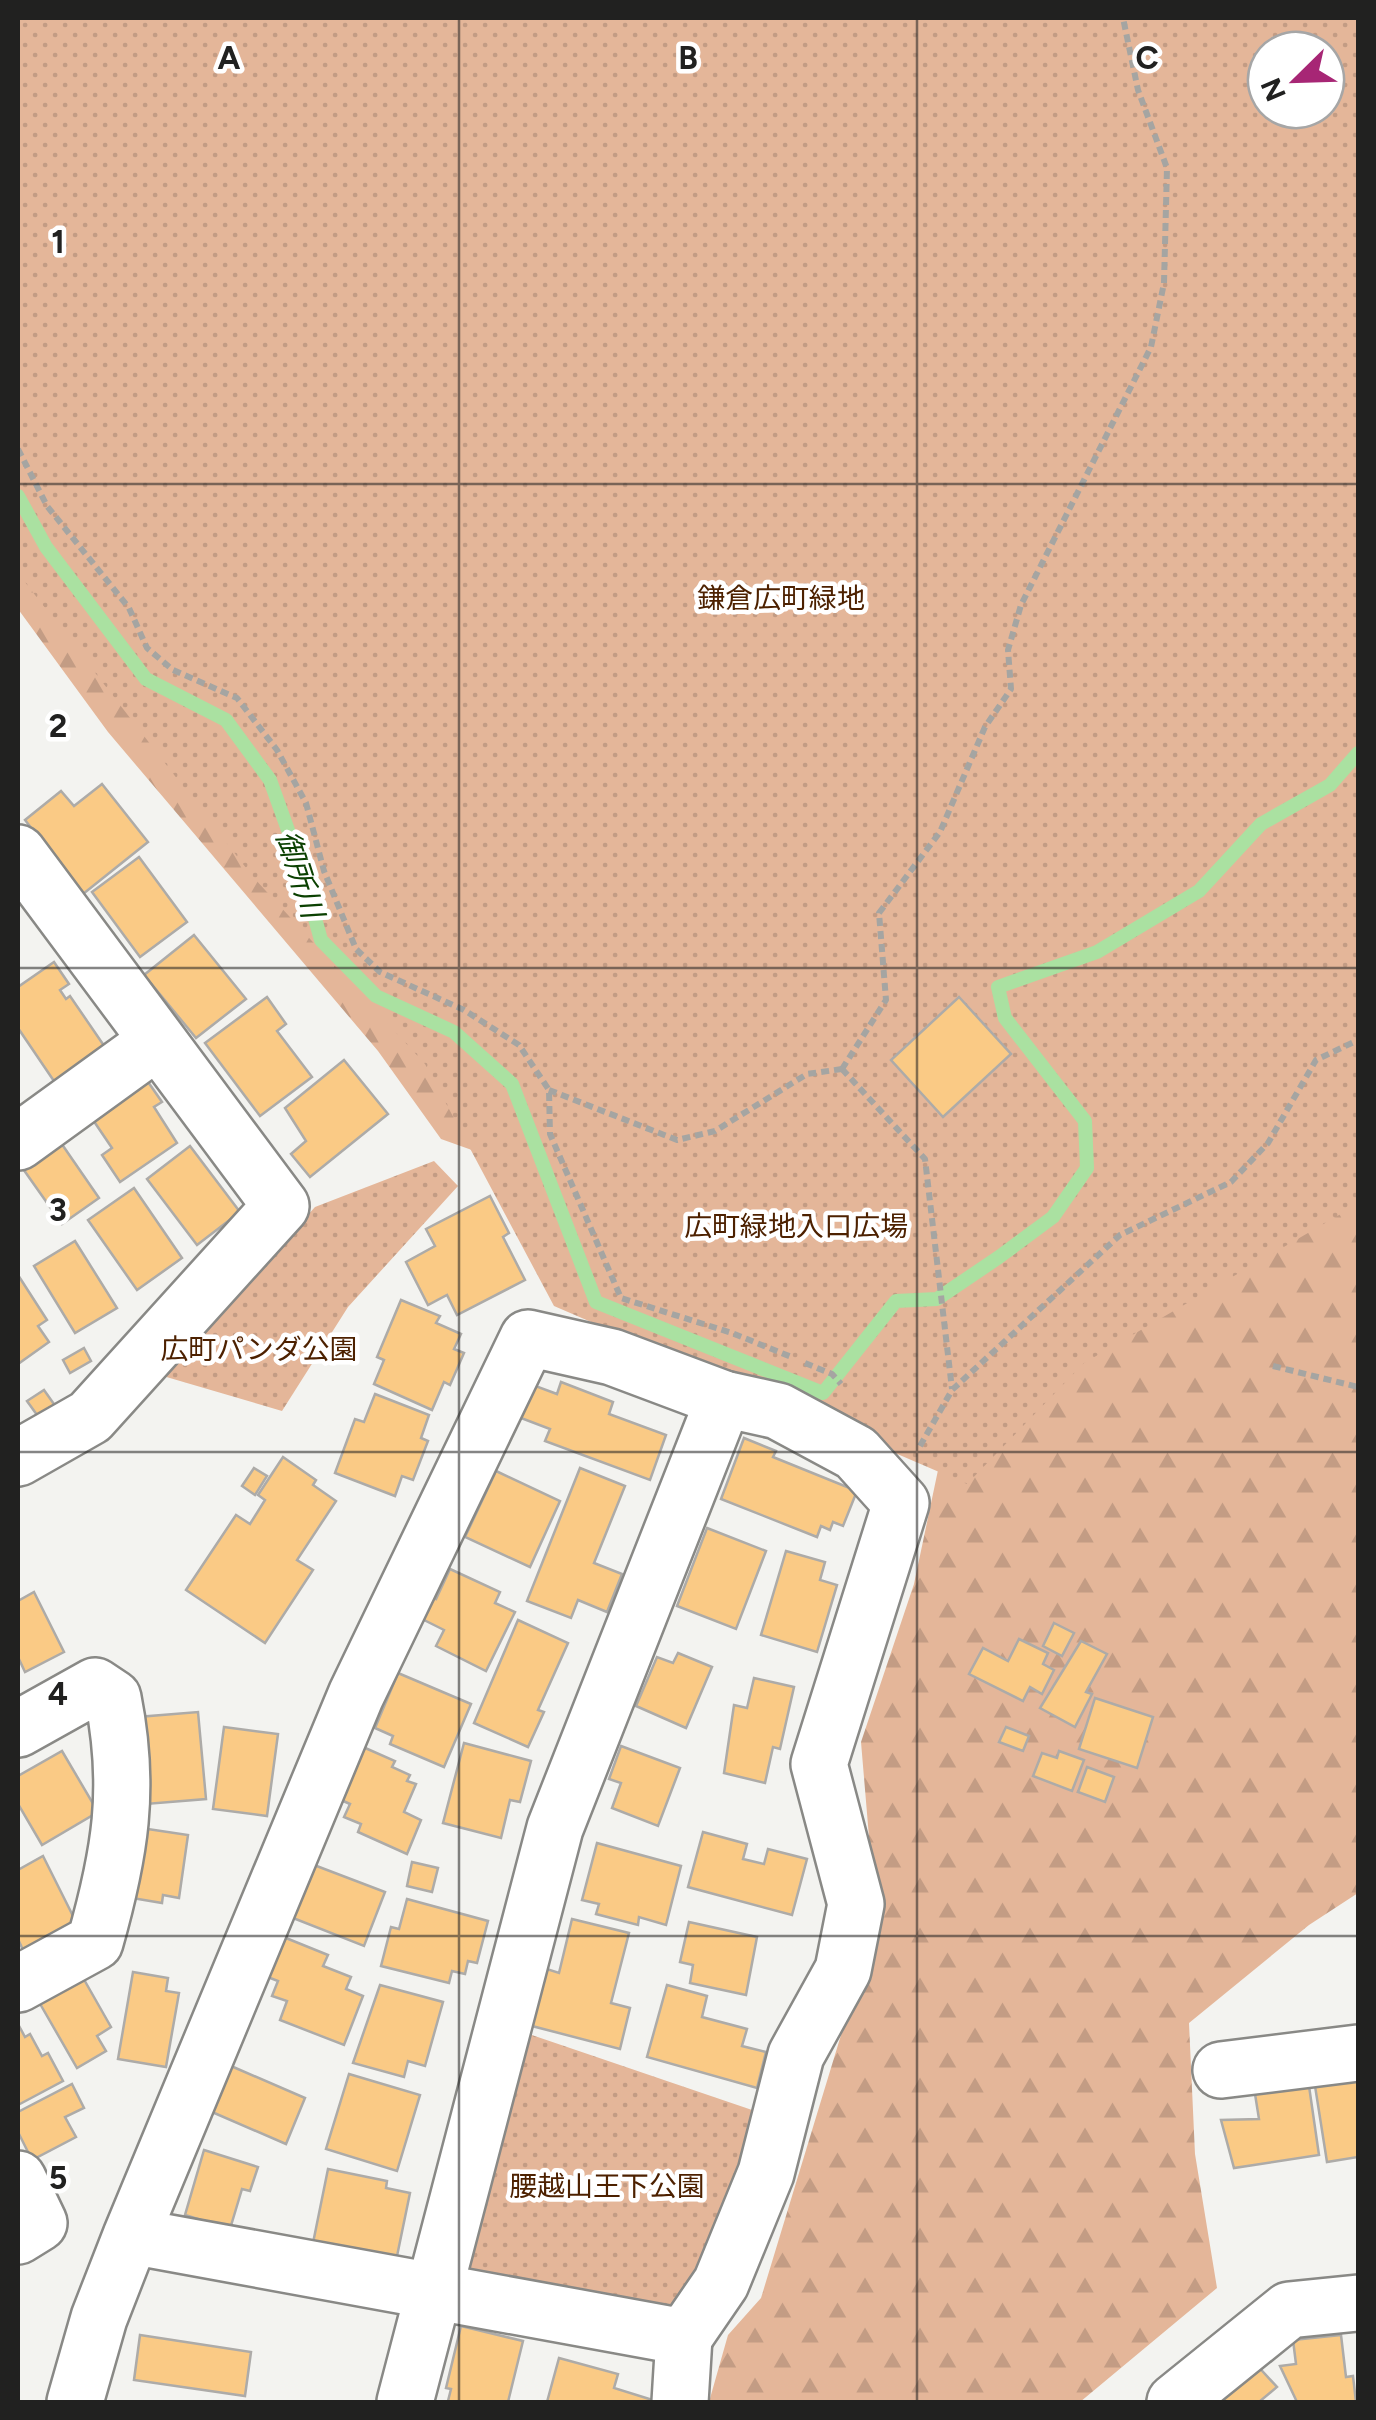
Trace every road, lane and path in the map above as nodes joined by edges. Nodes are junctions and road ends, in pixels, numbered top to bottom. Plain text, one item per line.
1 (1123, 18) edge
2 (18, 449) edge
3 (18, 853) edge
4 (1358, 1040) edge
5 (156, 1042) junction
6 (842, 1069) junction
7 (550, 1090) junction
8 (18, 1142) edge
9 (1273, 1366) dead end
10 (1358, 1388) edge
11 (952, 1390) junction
12 (851, 1396) dead end
13 (724, 1400) junction
14 (904, 1436) dead end
15 (922, 1441) junction
16 (18, 1458) edge
17 (900, 1504) junction
18 (18, 1729) edge
19 (18, 1984) edge
20 (1358, 2053) edge
21 (1221, 2070) dead end
22 (18, 2179) edge
23 (18, 2236) edge
24 (131, 2236) junction
25 (434, 2294) junction
26 (1358, 2303) edge
27 (684, 2337) junction
28 (76, 2402) edge
29 (406, 2402) edge
30 (680, 2402) edge
31 (1174, 2402) edge

1 - 6 path
2 - 7 path
3 - 5 street
4 - 11 path
5 - 8 street
5 - 16 street
6 - 7 path
6 - 11 path
7 - 12 path
9 - 10 path
11 - 15 path
13 - 17 street
13 - 24 street
13 - 25 street
14 - 15 path
15 - 17 path
17 - 27 street
18 - 19 street
20 - 21 street
22 - 23 street
24 - 25 street
24 - 28 street
25 - 27 street
25 - 29 street
26 - 31 street
27 - 30 street

